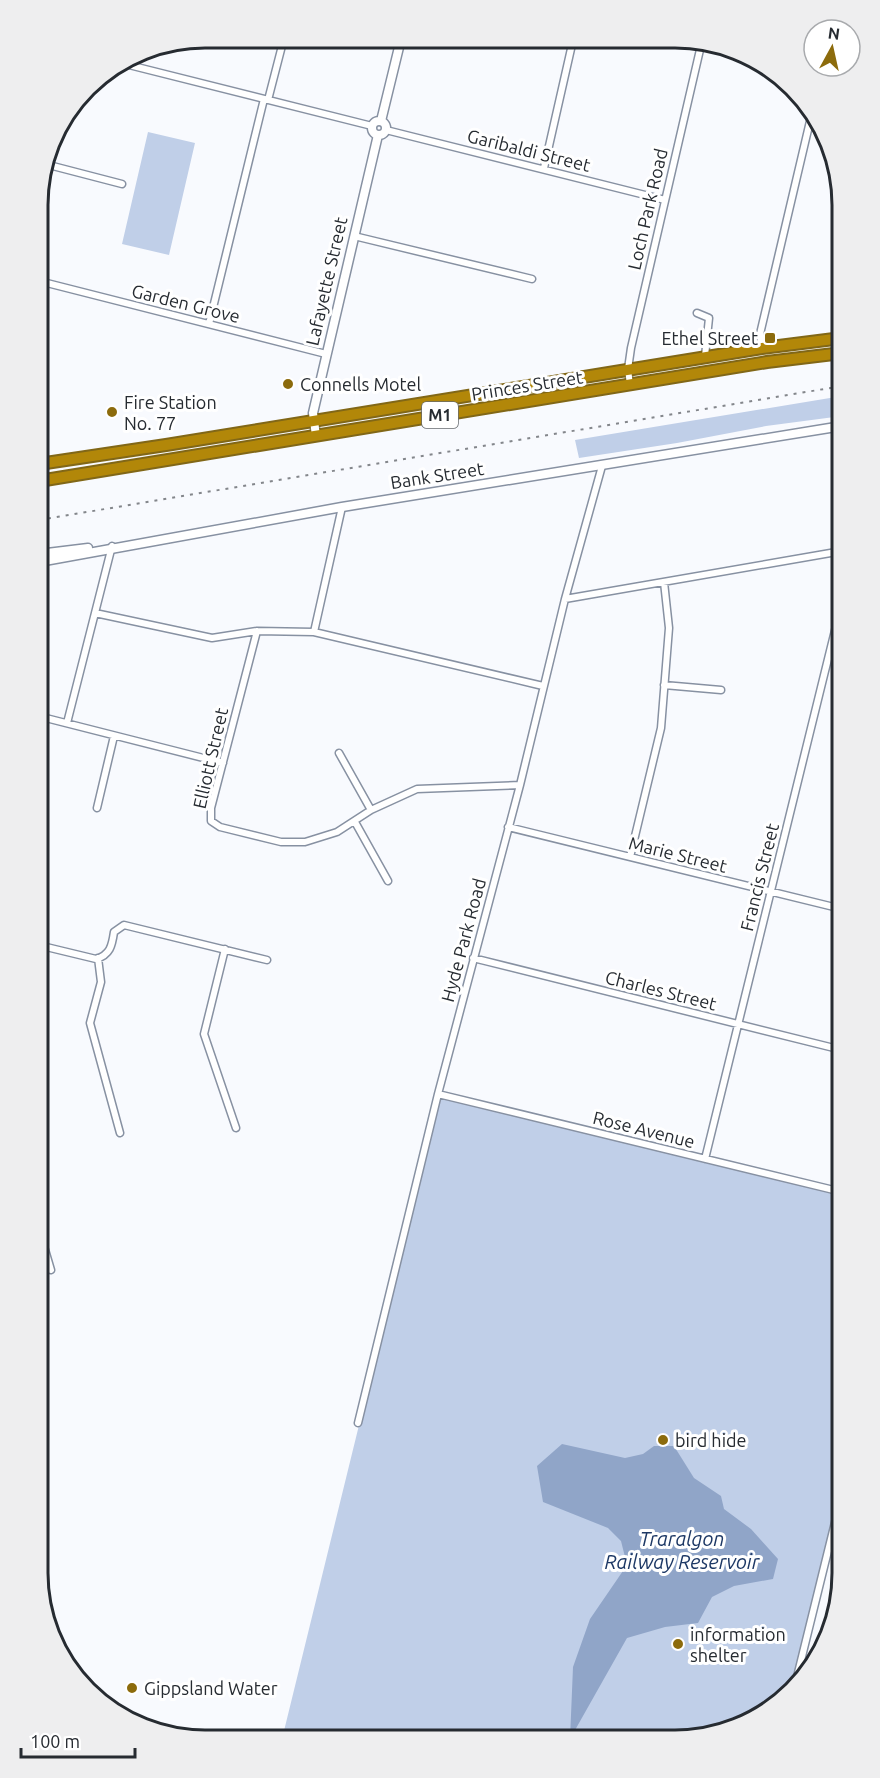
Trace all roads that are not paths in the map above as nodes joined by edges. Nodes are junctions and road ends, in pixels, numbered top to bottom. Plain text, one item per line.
1 (281, 48) edge
2 (398, 48) edge
3 (571, 48) edge
4 (700, 50) edge
5 (132, 66) edge
6 (266, 100) junction
7 (377, 124) junction
8 (809, 124) edge
9 (382, 133) junction
10 (53, 166) edge
11 (544, 168) junction
12 (122, 184) dead end
13 (665, 200) junction
14 (354, 236) junction
15 (532, 279) dead end
16 (48, 283) edge
17 (697, 313) dead end
18 (209, 324) junction
19 (832, 339) edge
20 (762, 348) junction
21 (326, 354) junction
22 (832, 354) edge
23 (705, 356) junction
24 (628, 369) junction
25 (630, 385) junction
26 (314, 419) junction
27 (832, 428) edge
28 (316, 436) junction
29 (48, 463) edge
30 (602, 466) junction
31 (48, 480) edge
32 (342, 507) junction
33 (112, 546) junction
34 (48, 553) edge
35 (832, 553) edge
36 (48, 560) edge
37 (664, 582) junction
38 (565, 599) junction
39 (95, 614) junction
40 (257, 631) junction
41 (314, 632) junction
42 (832, 642) edge
43 (664, 685) junction
44 (543, 686) junction
45 (721, 690) dead end
46 (48, 718) edge
47 (67, 723) junction
48 (114, 736) junction
49 (339, 753) dead end
50 (223, 763) junction
51 (520, 785) junction
52 (97, 808) dead end
53 (371, 810) junction
54 (355, 822) junction
55 (508, 827) junction
56 (630, 857) junction
57 (388, 881) dead end
58 (770, 892) junction
59 (832, 907) edge
60 (48, 947) edge
61 (225, 949) junction
62 (473, 957) junction
63 (98, 958) junction
64 (267, 960) dead end
65 (738, 1025) junction
66 (832, 1048) edge
67 (438, 1094) junction
68 (236, 1128) dead end
69 (120, 1133) dead end
70 (705, 1160) junction
71 (832, 1190) edge
72 (48, 1261) edge
73 (51, 1270) dead end
74 (358, 1423) dead end
75 (832, 1535) edge
76 (799, 1671) edge

1 - 6 street
2 - 7 main road
3 - 11 street
4 - 13 street, Loch Park Road
5 - 6 street
6 - 7 street
6 - 18 street
7 - 9 main road
8 - 20 street
9 - 11 street, Garibaldi Street
9 - 14 main road, Lafayette Street
10 - 12 street
11 - 13 street, Garibaldi Street
13 - 24 street, Loch Park Road
14 - 15 street
14 - 21 main road, Lafayette Street
16 - 18 street, Garden Grove
17 - 23 street
18 - 21 street, Garden Grove
19 - 20 highway, Princes Street / M1
20 - 23 highway, Princes Street / M1
21 - 26 main road, Lafayette Street
22 - 25 highway, Princes Street / M1
23 - 24 highway, Princes Street / M1
24 - 25 street, Loch Park Road
24 - 26 highway, Princes Street / M1
25 - 28 highway, Princes Street / M1
26 - 28 main road, Lafayette Street
26 - 29 highway, Princes Street / M1
27 - 30 main road, Bank Street
28 - 31 highway, Princes Street / M1
30 - 32 main road, Bank Street
30 - 38 street, Hyde Park Road
32 - 33 main road, Bank Street
32 - 41 street
33 - 34 main road
33 - 36 main road, Bank Street
33 - 39 street
35 - 37 street
37 - 38 street
37 - 43 street
38 - 44 street, Hyde Park Road
39 - 40 street
39 - 47 street
40 - 41 street
40 - 50 street, Elliott Street
41 - 44 street
42 - 58 street, Francis Street
43 - 45 street
43 - 56 street
44 - 51 street, Hyde Park Road
46 - 47 street
47 - 48 street
48 - 50 street
48 - 52 street
49 - 53 street
50 - 54 street, Elliott Street
51 - 53 street, Elliott Street
51 - 55 street, Hyde Park Road
53 - 54 street, Elliott Street
54 - 57 street
55 - 56 street, Marie Street
55 - 62 street, Hyde Park Road
56 - 58 street, Marie Street
58 - 59 street, Marie Street
58 - 65 street, Francis Street
60 - 63 street
61 - 63 street
61 - 64 street
61 - 68 street
62 - 65 street, Charles Street
62 - 67 street, Hyde Park Road
63 - 69 street
65 - 66 street, Charles Street
65 - 70 street, Francis Street
67 - 70 street, Rose Avenue
67 - 74 street, Hyde Park Road
70 - 71 street, Rose Avenue
72 - 73 street
75 - 76 street

